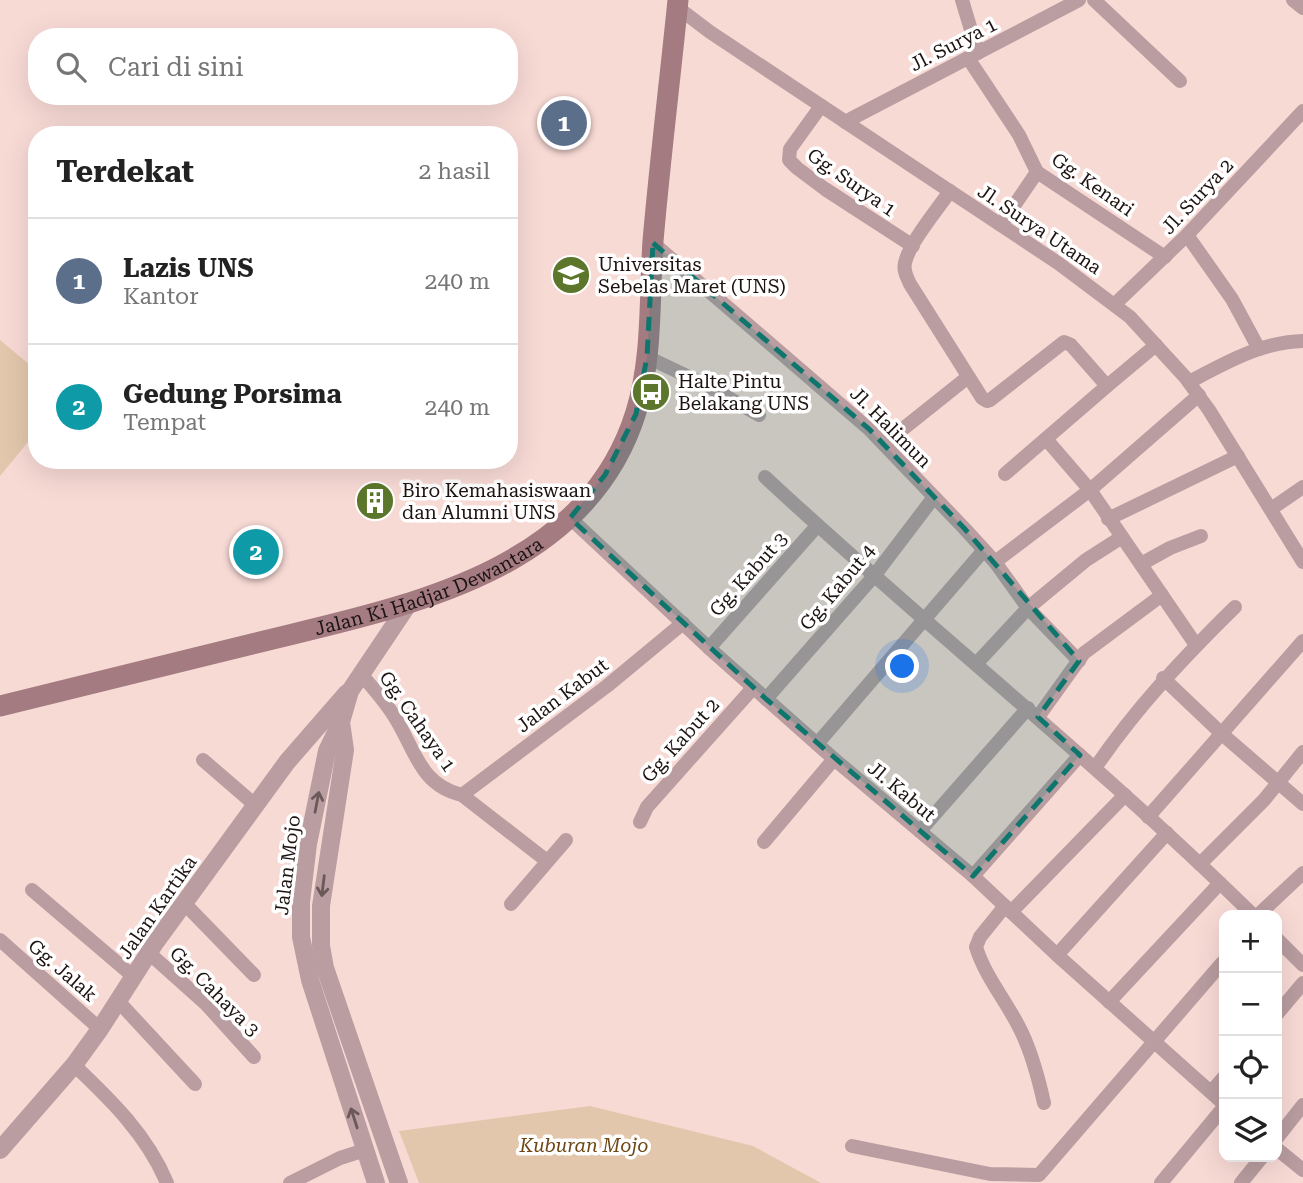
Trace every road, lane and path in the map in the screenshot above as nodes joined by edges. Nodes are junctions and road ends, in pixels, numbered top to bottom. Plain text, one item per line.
1 (962, 0) edge
2 (1079, 0) edge
3 (1094, 0) edge
4 (1293, 0) edge
5 (678, 3) edge
6 (1303, 8) edge
7 (973, 55) junction
8 (1180, 81) dead end
9 (821, 106) junction
10 (1303, 111) edge
11 (845, 122) junction
12 (1037, 172) junction
13 (950, 191) junction
14 (1001, 225) junction
15 (1187, 235) junction
16 (653, 243) junction
17 (913, 246) junction
18 (1165, 257) junction
19 (1115, 304) junction
20 (1303, 341) edge
21 (1156, 345) junction
22 (1259, 349) junction
23 (648, 357) junction
24 (968, 377) junction
25 (1189, 382) junction
26 (1107, 386) junction
27 (1199, 395) junction
28 (759, 415) dead end
29 (1046, 439) junction
30 (884, 444) junction
31 (1238, 456) junction
32 (1005, 474) dead end
33 (765, 477) dead end
34 (1303, 487) edge
35 (1090, 490) junction
36 (934, 497) junction
37 (1272, 509) junction
38 (570, 518) junction
39 (1108, 519) junction
40 (817, 526) junction
41 (1201, 536) dead end
42 (1122, 537) junction
43 (984, 550) junction
44 (995, 562) junction
45 (1303, 562) edge
46 (1141, 564) junction
47 (874, 576) junction
48 (1162, 595) junction
49 (407, 606) junction
50 (1234, 607) dead end
51 (1028, 608) junction
52 (682, 623) junction
53 (1303, 641) edge
54 (1196, 645) junction
55 (709, 648) junction
56 (1079, 661) junction
57 (976, 664) junction
58 (360, 673) junction
59 (1163, 678) junction
60 (753, 688) junction
61 (350, 691) junction
62 (766, 699) junction
63 (0, 706) edge
64 (1033, 712) junction
65 (341, 722) junction
66 (1222, 734) junction
67 (817, 744) junction
68 (1303, 752) edge
69 (1080, 755) junction
70 (834, 759) junction
71 (203, 760) dead end
72 (1095, 768) junction
73 (1279, 782) junction
74 (462, 795) junction
75 (1125, 795) junction
76 (1303, 804) edge
77 (255, 805) junction
78 (1148, 817) junction
79 (639, 822) dead end
80 (920, 831) junction
81 (1167, 833) junction
82 (566, 840) dead end
83 (764, 842) dead end
84 (547, 862) junction
85 (1200, 864) junction
86 (1303, 873) edge
87 (973, 876) junction
88 (1220, 883) junction
89 (32, 890) dead end
90 (184, 903) junction
91 (511, 904) dead end
92 (1008, 909) junction
93 (1250, 910) edge
94 (1261, 910) edge
95 (0, 940) edge
96 (1282, 944) edge
97 (149, 953) junction
98 (1056, 955) junction
99 (1303, 965) edge
100 (1219, 966) edge
101 (254, 975) dead end
102 (134, 977) junction
103 (1303, 983) edge
104 (118, 1001) junction
105 (1109, 1002) junction
106 (1282, 1008) edge
107 (100, 1029) junction
108 (1154, 1042) junction
109 (254, 1057) dead end
110 (74, 1065) junction
111 (1219, 1083) edge
112 (195, 1084) dead end
113 (1211, 1092) junction
114 (1219, 1101) edge
115 (1044, 1103) dead end
116 (1303, 1105) edge
117 (1219, 1112) edge
118 (1282, 1132) edge
119 (852, 1146) dead end
120 (0, 1148) edge
121 (365, 1150) junction
122 (1282, 1153) edge
123 (1258, 1162) edge
124 (1303, 1170) edge
125 (167, 1183) edge
126 (290, 1183) edge
127 (376, 1183) edge
128 (398, 1183) edge
129 (1161, 1183) edge
130 (1241, 1183) edge

1 - 7 street, Gg. Kenari
2 - 7 street, Jl. Surya 1
3 - 8 street
4 - 6 street
5 - 9 street, Jl. Surya Utama
5 - 16 main road, Jalan Ki Hadjar Dewantara
7 - 11 street, Jl. Surya 1
7 - 12 street, Gg. Kenari
9 - 11 street, Jl. Surya Utama
9 - 17 street, Gg. Surya 1
10 - 15 street, Jl. Surya 2
11 - 13 street, Jl. Surya Utama
12 - 14 street
12 - 18 street, Gg. Kenari
13 - 14 street, Jl. Surya Utama
13 - 17 street
14 - 19 street, Jl. Surya Utama
15 - 18 street, Jl. Surya 2
15 - 22 street
16 - 23 main road, Jalan Ki Hadjar Dewantara
16 - 30 street, Jl. Halimun
17 - 24 street
18 - 19 street, Jl. Surya 2
19 - 21 street, Jl. Surya Utama
20 - 22 street
21 - 25 street, Jl. Surya Utama
21 - 26 street
22 - 25 street
23 - 28 street
23 - 38 main road, Jalan Ki Hadjar Dewantara
24 - 26 street
24 - 30 street
25 - 27 street, Jl. Surya Utama
26 - 29 street
27 - 31 street, Jl. Surya Utama
27 - 35 street
29 - 32 street
29 - 35 street
30 - 36 street, Jl. Halimun
31 - 37 street, Jl. Surya Utama
31 - 39 street
33 - 40 street
34 - 37 street
35 - 39 street
35 - 44 street
36 - 43 street, Jl. Halimun
36 - 47 street, Gg. Kabut 4
37 - 45 street, Jl. Surya Utama
38 - 49 main road, Jalan Ki Hadjar Dewantara
38 - 52 street, Jl. Kabut
39 - 42 street
40 - 47 street
40 - 55 street, Gg. Kabut 3
41 - 46 street
42 - 46 street
42 - 51 street
43 - 44 street, Jl. Halimun
43 - 67 street
44 - 51 street, Jl. Halimun
46 - 48 street
47 - 57 street
47 - 62 street, Gg. Kabut 4
48 - 54 street
48 - 56 street
49 - 58 street, Jalan Mojo
49 - 63 main road, Jalan Ki Hadjar Dewantara
50 - 54 street
51 - 56 street, Jl. Halimun
51 - 57 street
52 - 55 street, Jl. Kabut
52 - 74 street, Jalan Kabut
53 - 66 street
54 - 59 street
55 - 60 street, Jl. Kabut
56 - 64 street
57 - 64 street
58 - 61 street, Jalan Mojo
58 - 74 street, Gg. Cahaya 1
59 - 66 street
59 - 72 street
60 - 62 street, Jl. Kabut
60 - 79 street, Gg. Kabut 2
61 - 65 street, Jalan Mojo
61 - 77 street, Jalan Kartika
62 - 67 street, Jl. Kabut
64 - 69 street
64 - 80 street
121 -> 65 street, Jalan Mojo
65 -> 128 street
66 - 73 street
66 - 78 street
67 - 70 street, Jl. Kabut
68 - 73 street
69 - 72 street
69 - 87 street
70 - 80 street, Jl. Kabut
70 - 83 street
71 - 77 street
72 - 75 street
73 - 76 street
73 - 85 street
74 - 84 street, Gg. Cahaya 1
75 - 78 street
75 - 92 street
77 - 90 street, Jalan Kartika
78 - 81 street
80 - 87 street, Jl. Kabut
81 - 85 street
81 - 98 street
82 - 84 street
84 - 91 street
85 - 88 street
86 - 94 street
87 - 92 street, Jl. Kabut
88 - 93 street
88 - 105 street
89 - 102 street
90 - 97 street, Jalan Kartika
90 - 101 street
92 - 98 street, Jl. Kabut
92 - 115 street
95 - 107 street, Gg. Jalak
96 - 99 street
97 - 102 street, Jalan Kartika
97 - 109 street, Gg. Cahaya 3
98 - 105 street, Jl. Kabut
100 - 108 street
102 - 104 street, Jalan Kartika
103 - 106 street
104 - 107 street, Jalan Kartika
104 - 112 street
105 - 108 street, Jl. Kabut
107 - 110 street, Jalan Kartika
108 - 113 street, Jl. Kabut
108 - 119 street
110 - 120 street, Jalan Kartika
110 - 125 street
111 - 113 street
113 - 114 street, Jl. Kabut
116 - 118 street
117 - 129 street
121 - 126 street
121 - 127 street, Jalan Mojo
122 - 124 street
123 - 130 street

